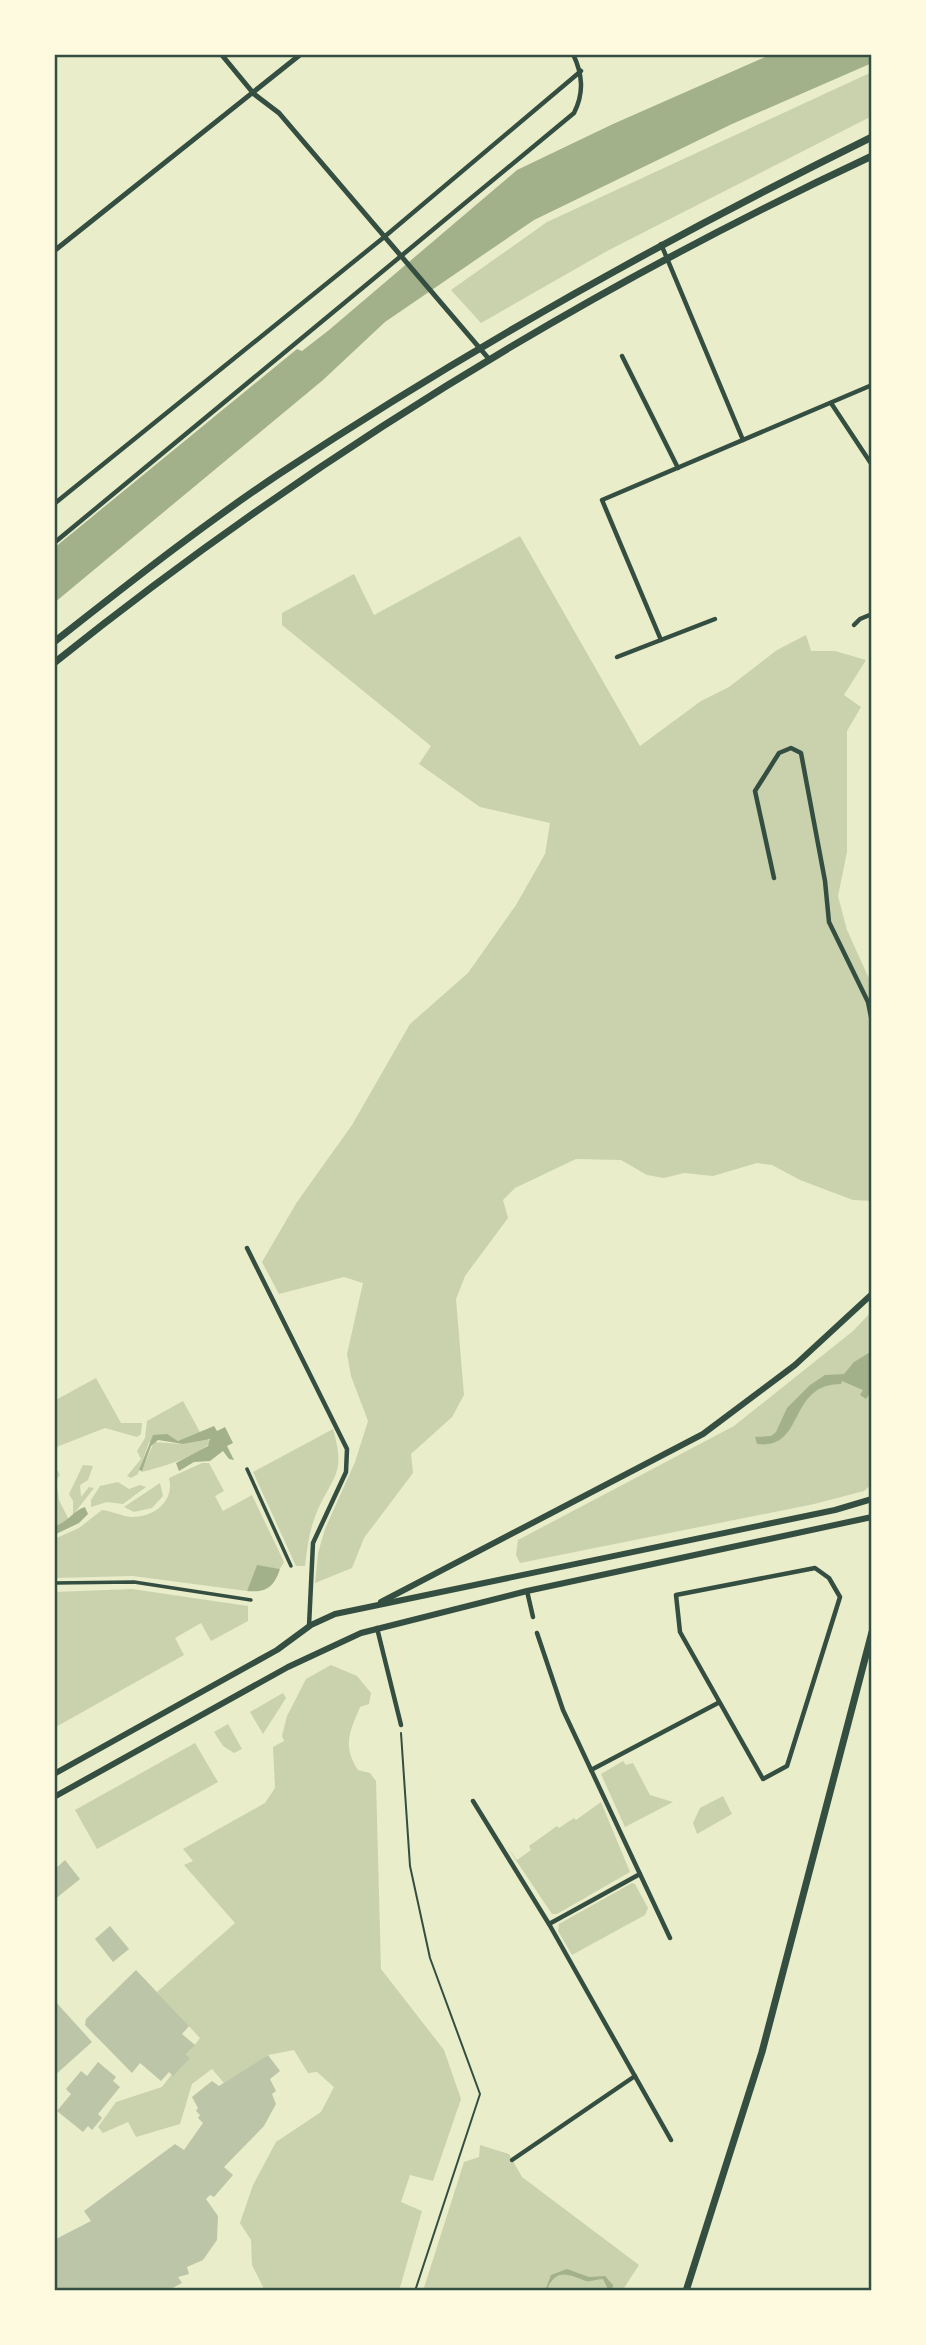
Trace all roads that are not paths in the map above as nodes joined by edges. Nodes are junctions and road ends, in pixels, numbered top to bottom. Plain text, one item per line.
1 (221, 54) edge
2 (301, 54) edge
3 (573, 54) edge
4 (581, 71) junction
5 (254, 94) junction
6 (872, 137) edge
7 (872, 156) edge
8 (383, 238) junction
9 (661, 243) junction
10 (54, 251) edge
11 (399, 257) junction
12 (668, 259) junction
13 (478, 347) junction
14 (622, 356) dead end
15 (489, 359) junction
16 (872, 385) edge
17 (831, 403) junction
18 (743, 440) junction
19 (872, 465) edge
20 (678, 468) junction
21 (54, 504) edge
22 (54, 543) edge
23 (872, 614) edge
24 (715, 619) dead end
25 (854, 625) dead end
26 (661, 640) junction
27 (54, 642) edge
28 (617, 657) dead end
29 (54, 663) edge
30 (774, 878) dead end
31 (872, 1022) edge
32 (247, 1248) dead end
33 (872, 1294) edge
34 (247, 1469) dead end
35 (872, 1499) edge
36 (872, 1517) edge
37 (291, 1566) dead end
38 (54, 1583) edge
39 (527, 1591) junction
40 (251, 1600) dead end
41 (374, 1605) junction
42 (533, 1616) dead end
43 (309, 1627) junction
44 (377, 1628) junction
45 (872, 1632) edge
46 (537, 1633) dead end
47 (718, 1703) junction
48 (401, 1725) road end
49 (592, 1770) junction
50 (54, 1774) edge
51 (54, 1797) edge
52 (473, 1801) dead end
53 (640, 1874) junction
54 (549, 1924) junction
55 (670, 1938) dead end
56 (635, 2076) junction
57 (671, 2140) dead end
58 (512, 2160) dead end
59 (686, 2291) edge

1 - 5 street
2 - 5 street
3 - 4 street
4 - 8 street
4 - 11 street
5 - 8 street
5 - 10 street
6 - 9 main road
7 - 12 main road
8 - 11 street
8 - 21 street
9 - 12 street
9 - 13 main road
11 - 13 street
11 - 22 street
12 - 15 main road
12 - 18 street
13 - 15 street
13 - 27 main road
14 - 20 street
15 - 29 main road
16 - 17 street
17 - 18 street
17 - 19 street
18 - 20 street
20 - 26 street
23 - 25 street
24 - 26 street
26 - 28 street
30 - 31 street
32 - 43 street
33 - 41 main road
34 - 37 street
35 - 41 main road
36 - 39 main road
38 - 40 street
39 - 42 street
39 - 44 main road
41 - 43 main road
43 - 50 main road
44 - 48 street
44 - 51 main road
45 - 59 main road
46 - 49 street
47 - 47 street
47 - 49 street
49 - 53 street
52 - 54 street
53 - 54 street
53 - 55 street
54 - 56 street
56 - 57 street
56 - 58 street

